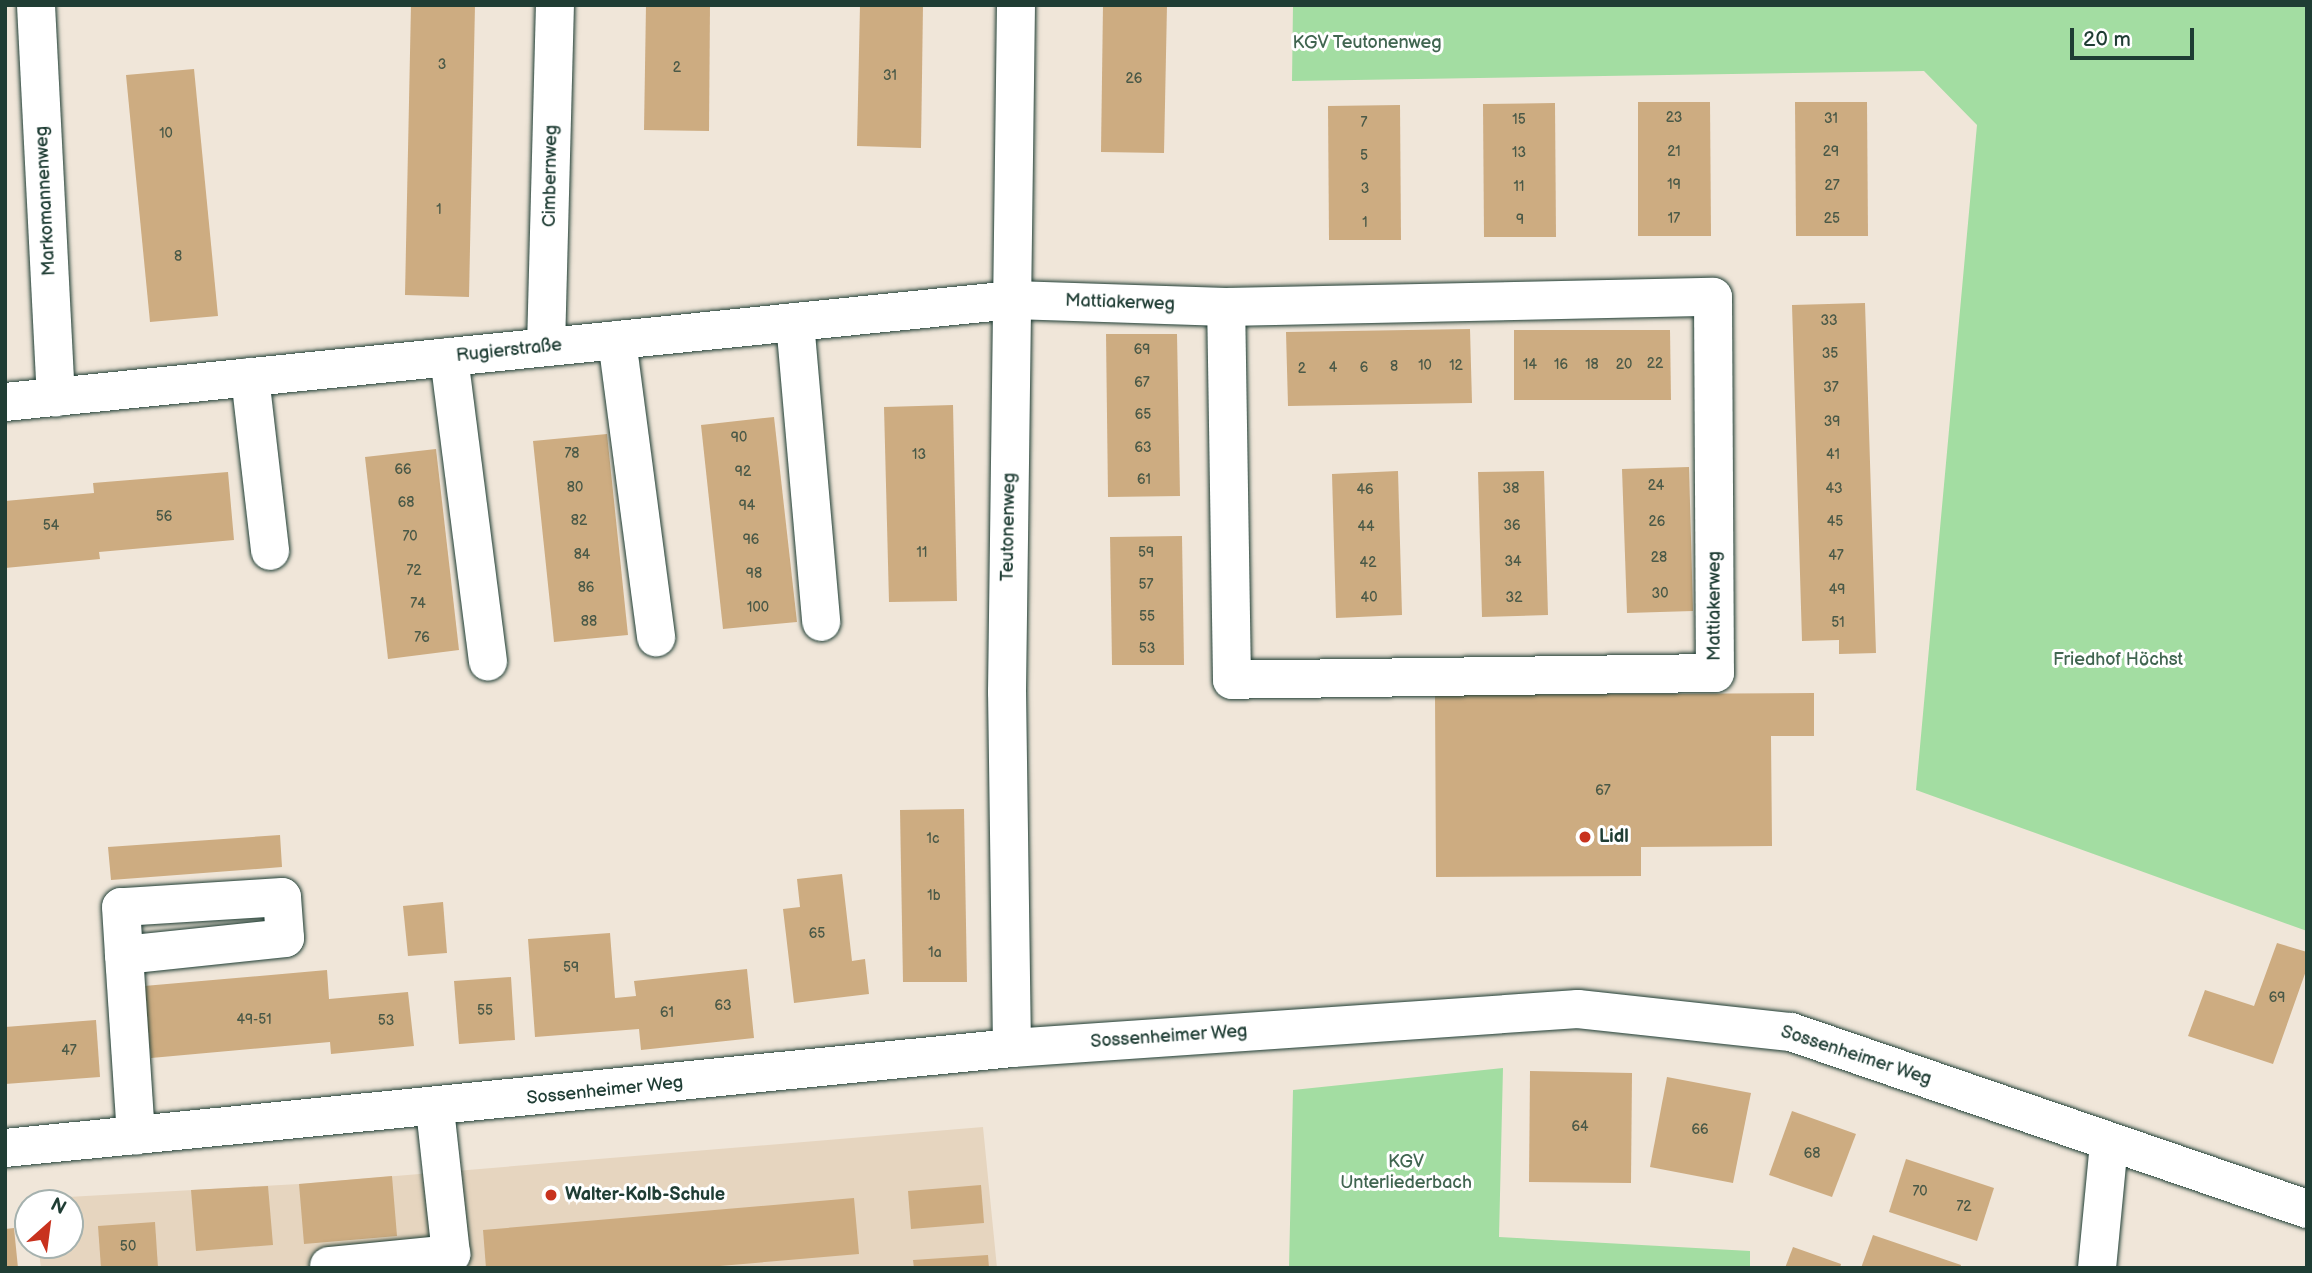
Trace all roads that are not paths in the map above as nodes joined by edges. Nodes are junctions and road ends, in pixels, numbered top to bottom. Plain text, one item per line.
1 (36, 5) edge
2 (555, 5) edge
3 (1016, 5) edge
4 (1013, 300) junction
5 (1226, 307) junction
6 (795, 322) junction
7 (617, 340) junction
8 (546, 347) junction
9 (449, 358) junction
10 (250, 377) junction
11 (56, 397) junction
12 (5, 402) edge
13 (270, 551) dead end
14 (821, 622) dead end
15 (656, 637) dead end
16 (488, 662) dead end
17 (124, 955) dead end
18 (1012, 1048) junction
19 (435, 1108) junction
20 (136, 1136) junction
21 (2109, 1143) junction
22 (5, 1148) edge
23 (2307, 1209) edge
24 (330, 1266) dead end
25 (2097, 1268) edge

1 - 11 street, Markomannenweg
2 - 8 street, Cimbernweg
3 - 4 street, Teutonenweg
4 - 5 street, Mattiakerweg
4 - 6 street, Rugierstraße
4 - 18 street, Teutonenweg
5 - 5 street, Mattiakerweg
6 - 7 street, Rugierstraße
6 - 14 street
7 - 8 street, Rugierstraße
7 - 15 street
8 - 9 street, Rugierstraße
9 - 10 street, Rugierstraße
9 - 16 street
10 - 11 street, Rugierstraße
10 - 13 street
11 - 12 street, Rugierstraße
17 - 20 street
18 - 19 street, Sossenheimer Weg
18 - 21 street, Sossenheimer Weg
19 - 20 street, Sossenheimer Weg
19 - 24 street
20 - 22 street, Sossenheimer Weg
21 - 23 street, Sossenheimer Weg
21 - 25 street

